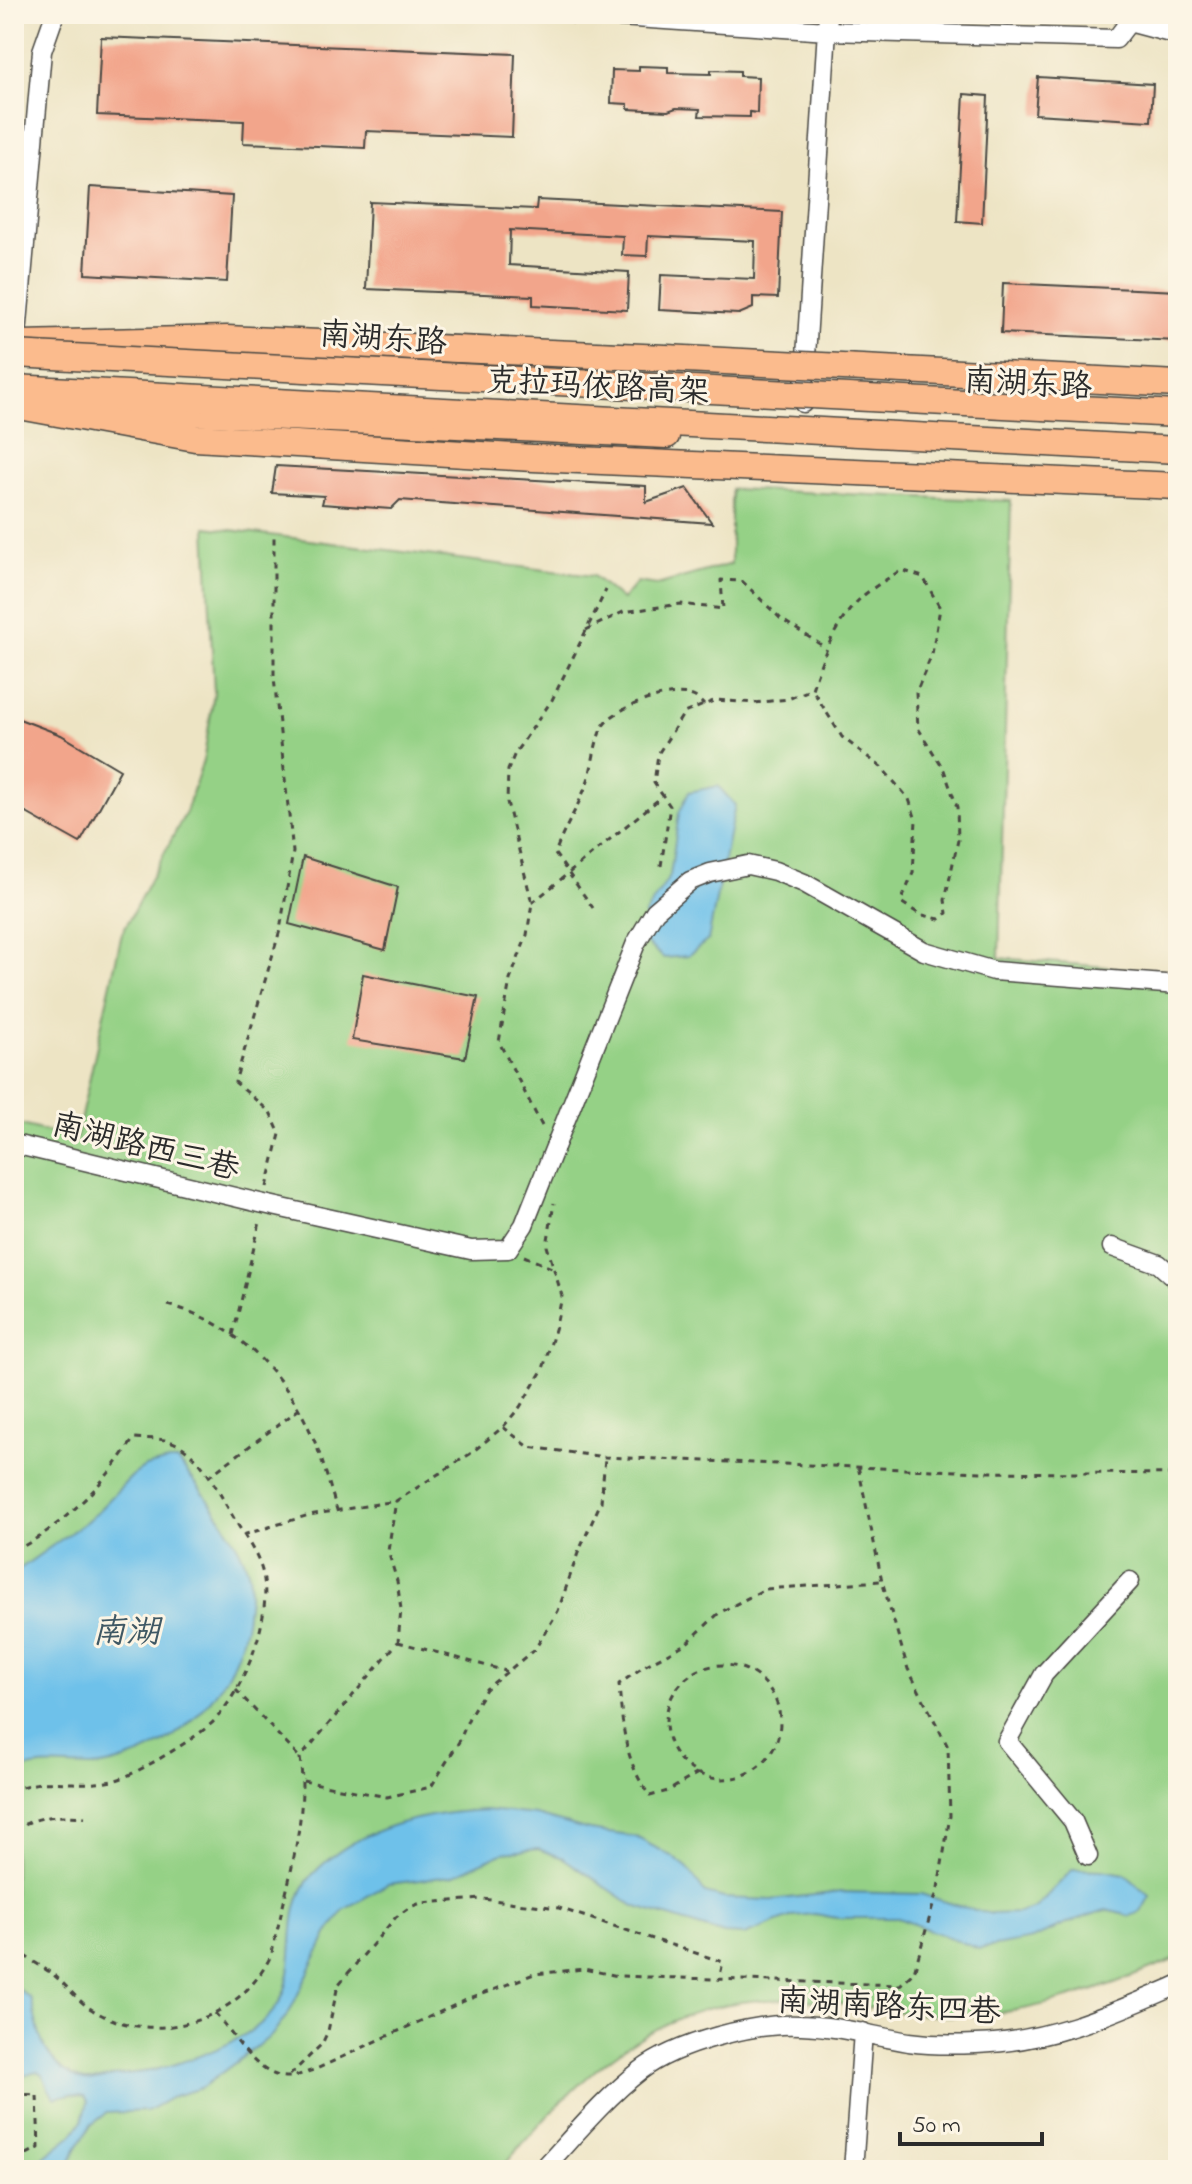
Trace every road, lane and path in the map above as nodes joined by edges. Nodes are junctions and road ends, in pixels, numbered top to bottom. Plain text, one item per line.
1 (55, 14) edge
2 (575, 14) edge
3 (1132, 18) edge
4 (828, 22) edge
5 (1178, 35) edge
6 (15, 353) edge
7 (1178, 384) edge
8 (14, 388) edge
9 (803, 403) junction
10 (14, 405) edge
11 (1178, 414) edge
12 (1178, 421) edge
13 (1178, 450) edge
14 (1178, 460) edge
15 (1178, 486) edge
16 (274, 536) dead end
17 (606, 590) dead end
18 (586, 630) junction
19 (826, 648) junction
20 (812, 689) junction
21 (704, 705) junction
22 (664, 795) junction
23 (661, 866) dead end
24 (569, 873) junction
25 (532, 903) junction
26 (593, 908) dead end
27 (1178, 985) edge
28 (14, 1144) edge
29 (553, 1152) junction
30 (555, 1198) dead end
31 (264, 1204) junction
32 (1112, 1247) dead end
33 (508, 1249) junction
34 (554, 1269) junction
35 (1178, 1281) edge
36 (168, 1305) dead end
37 (233, 1335) junction
38 (298, 1410) junction
39 (503, 1427) junction
40 (605, 1457) junction
41 (858, 1466) junction
42 (1178, 1474) edge
43 (208, 1477) junction
44 (396, 1501) junction
45 (337, 1511) junction
46 (243, 1535) junction
47 (14, 1551) edge
48 (882, 1581) junction
49 (1130, 1581) dead end
50 (398, 1642) junction
51 (506, 1671) junction
52 (236, 1690) junction
53 (300, 1758) junction
54 (698, 1773) junction
55 (303, 1781) junction
56 (14, 1790) edge
57 (85, 1817) dead end
58 (14, 1830) edge
59 (1088, 1856) dead end
60 (14, 1949) edge
61 (21, 1953) junction
62 (14, 1961) edge
63 (719, 1980) junction
64 (1178, 1985) edge
65 (215, 2013) junction
66 (863, 2032) junction
67 (288, 2077) junction
68 (14, 2094) edge
69 (14, 2160) edge
70 (542, 2170) edge
71 (853, 2170) edge

1 - 6 street
2 - 4 street
3 - 4 street
3 - 5 street
4 - 9 street
6 - 7 highway, bridge
6 - 9 main road, 南湖东路
6 - 11 highway, 克拉玛依路高架, bridge
8 - 13 highway, 克拉玛依路高架
9 - 12 main road, 南湖东路
10 - 14 main road
10 - 15 highway
16 - 31 path
17 - 18 path
18 - 19 path
18 - 25 path
19 - 20 path
19 - 20 path
20 - 21 path
21 - 22 path
21 - 24 path
22 - 23 path
22 - 24 path
24 - 25 path
24 - 26 path
25 - 29 path
27 - 29 street
28 - 31 street, 南湖路西三巷
29 - 33 street
30 - 34 path
31 - 33 street, 南湖路西三巷
31 - 37 path
32 - 35 street
33 - 34 path
34 - 39 path
36 - 37 path
37 - 38 path
38 - 43 path
38 - 45 path
39 - 40 path
39 - 44 path
40 - 41 path
40 - 51 path
41 - 42 path
41 - 48 path
43 - 46 path
43 - 47 path
44 - 45 path
44 - 50 path
45 - 46 path
46 - 52 path
48 - 54 path
48 - 63 path
49 - 59 street
50 - 51 path
50 - 53 path
51 - 55 path
52 - 53 path
52 - 56 path
53 - 55 path
54 - 54 path
55 - 65 path
57 - 58 path
60 - 61 path
61 - 62 path
61 - 65 path
63 - 67 path
63 - 67 path
64 - 66 street, 南湖南路东四巷
65 - 67 path
66 - 70 street, 南湖南路东四巷
66 - 71 street
68 - 69 path

